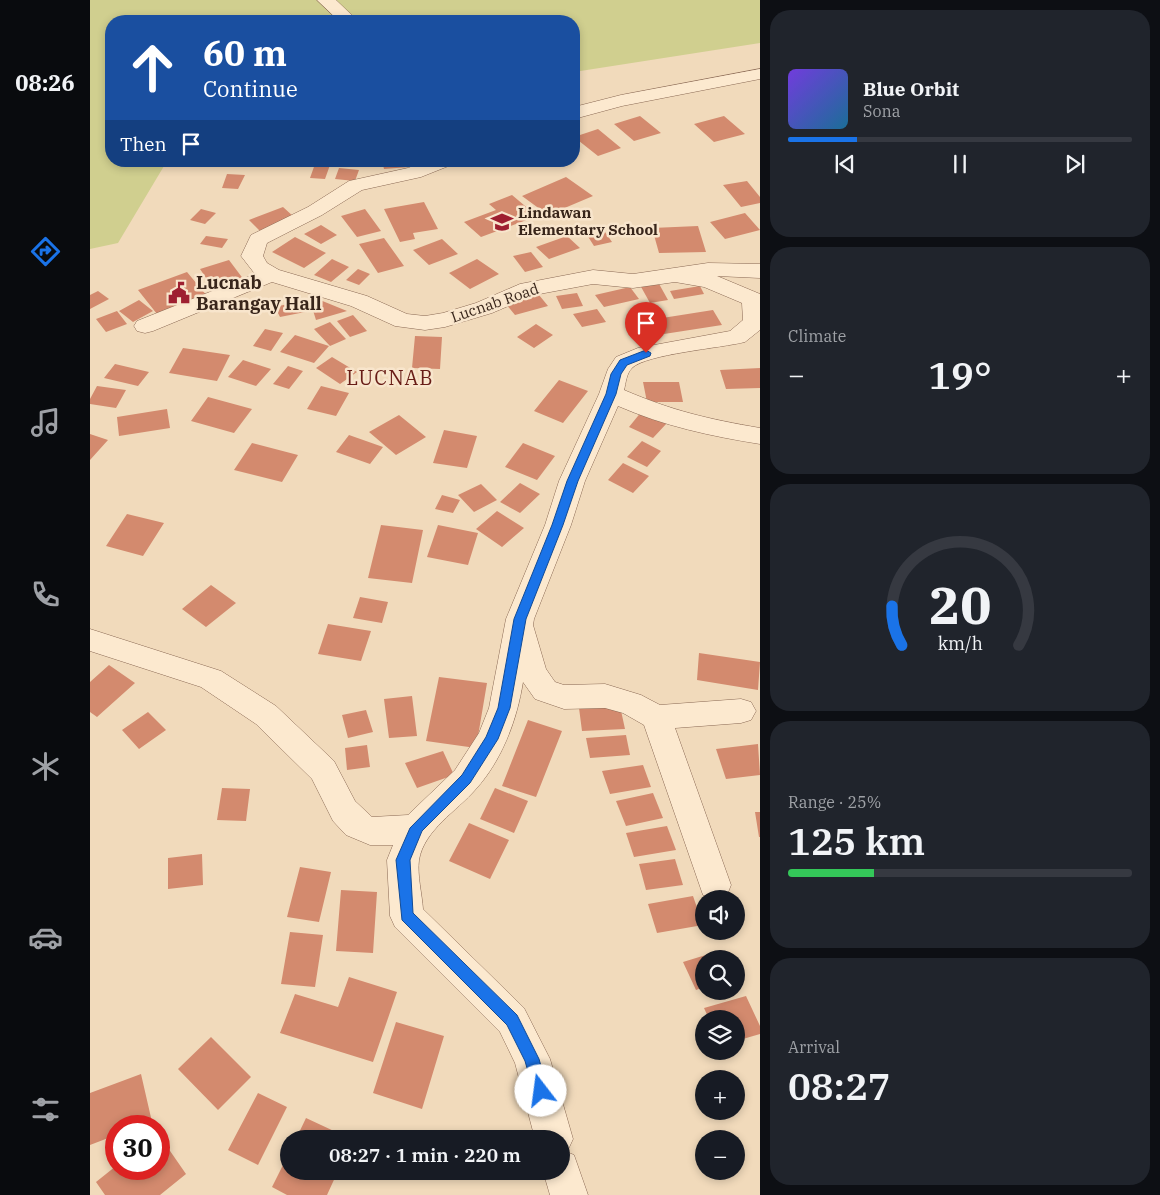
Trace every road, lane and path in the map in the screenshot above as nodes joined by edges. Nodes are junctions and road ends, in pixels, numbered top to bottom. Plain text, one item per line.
1 (326, 0) edge
2 (342, 15) edge
3 (760, 74) edge
4 (580, 111) edge
5 (429, 167) edge
6 (760, 271) edge
7 (271, 275) junction
8 (675, 275) junction
9 (146, 326) dead end
10 (611, 394) junction
11 (760, 436) edge
12 (520, 619) junction
13 (90, 640) edge
14 (741, 711) dead end
15 (656, 717) junction
16 (416, 828) junction
17 (715, 885) dead end
18 (552, 1130) edge
19 (565, 1180) edge
20 (569, 1195) edge

1 - 2 street
3 - 4 street
5 - 7 street, Lucnab Road
6 - 8 street, Lucnab Road
7 - 8 street, Lucnab Road
7 - 9 street
8 - 10 street
10 - 11 street
10 - 12 street
12 - 15 street
12 - 16 street
13 - 16 street
14 - 15 street
15 - 17 street
16 - 18 street
19 - 20 street

